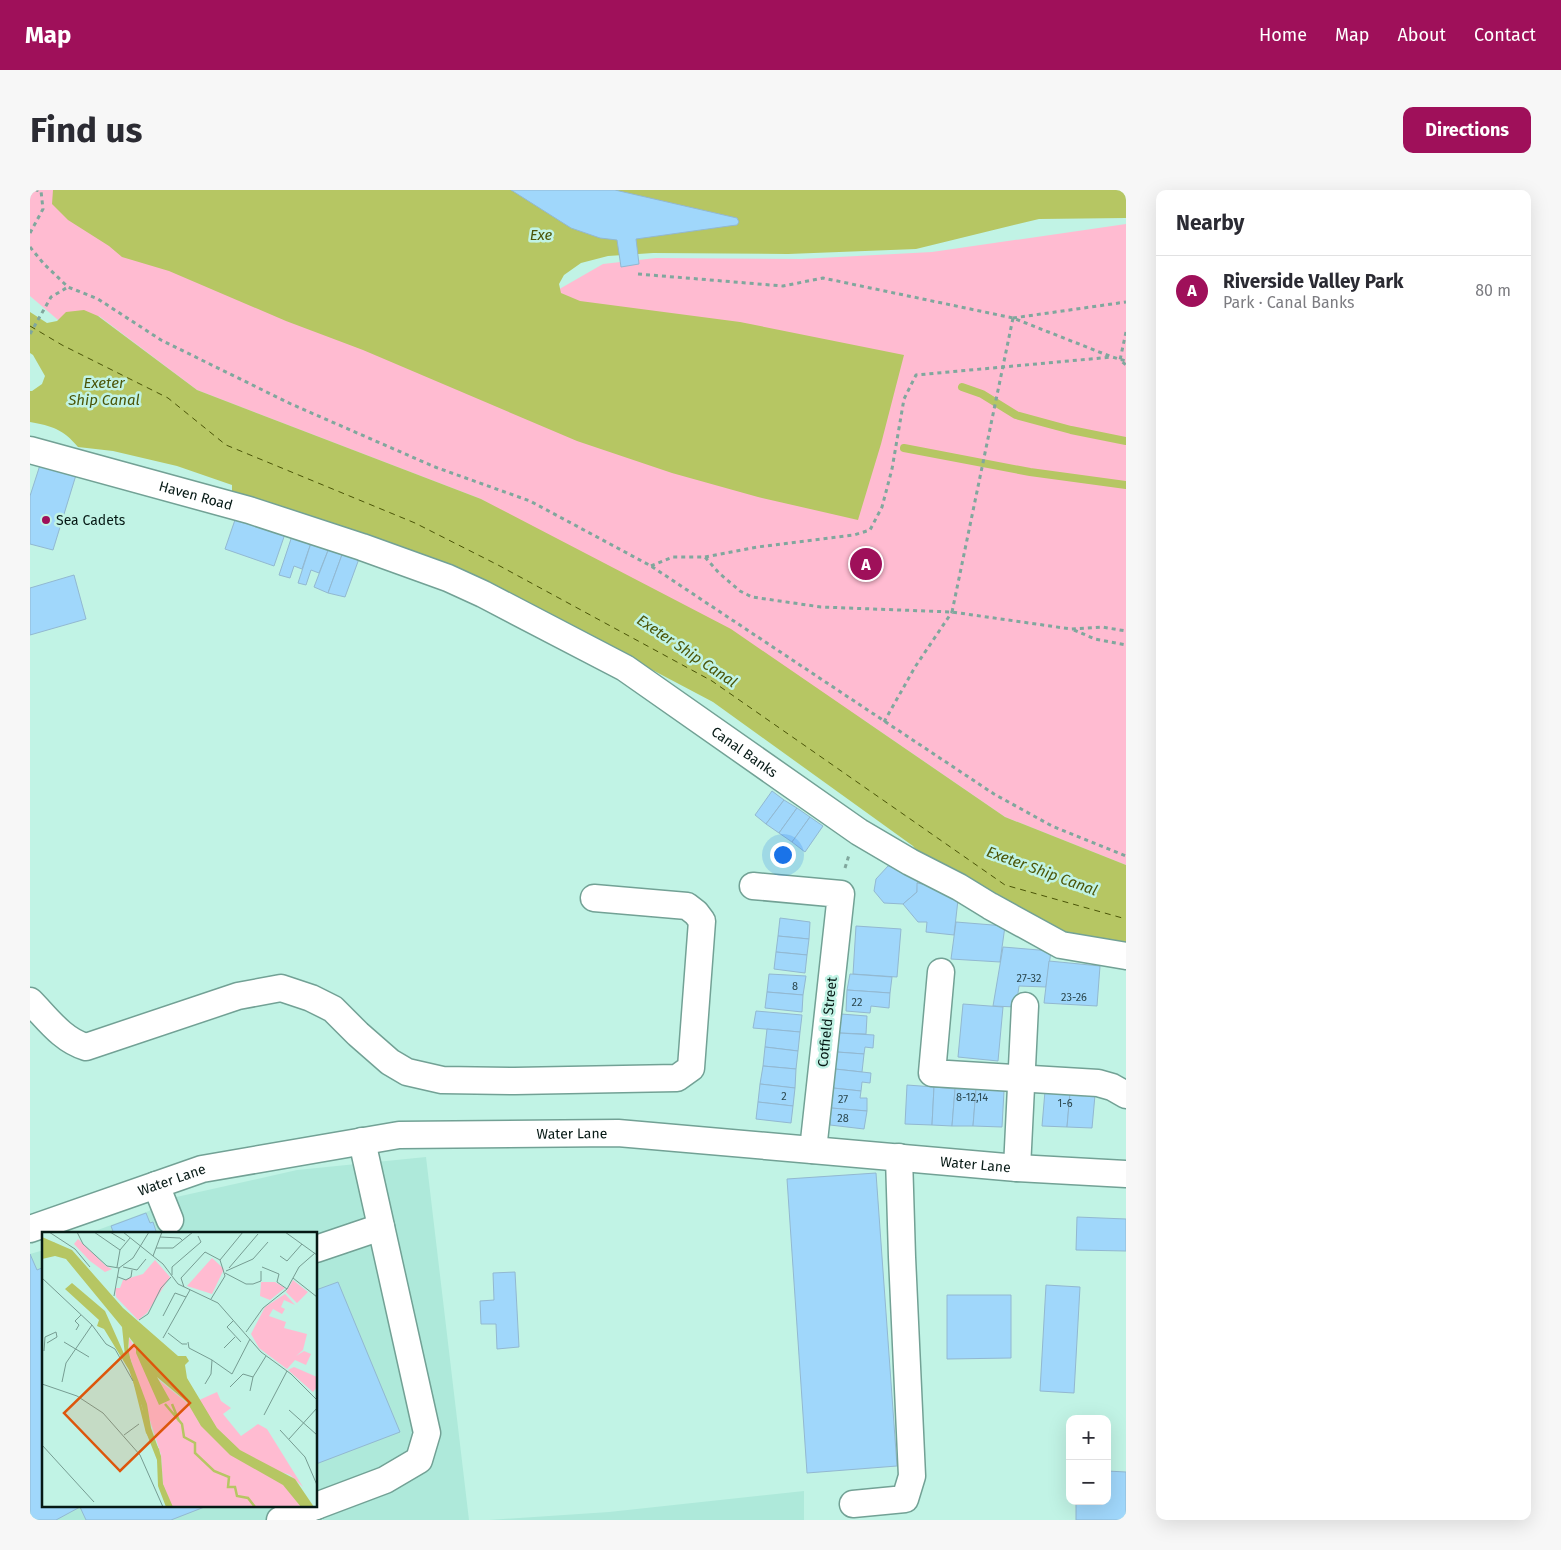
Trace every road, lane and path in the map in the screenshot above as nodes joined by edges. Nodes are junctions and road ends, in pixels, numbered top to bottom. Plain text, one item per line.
1 (36, 190) edge
2 (30, 233) edge
3 (30, 247) edge
4 (638, 274) dead end
5 (68, 287) junction
6 (1126, 302) edge
7 (1013, 318) junction
8 (1126, 332) edge
9 (30, 334) edge
10 (1112, 357) junction
11 (1120, 360) junction
12 (1126, 361) edge
13 (1126, 365) edge
14 (30, 450) edge
15 (362, 547) joint
16 (705, 557) junction
17 (652, 566) junction
18 (952, 612) junction
19 (1071, 629) junction
20 (1126, 631) edge
21 (1126, 645) edge
22 (884, 722) junction
23 (859, 832) junction
24 (1126, 856) edge
25 (754, 886) dead end
26 (841, 894) junction
27 (594, 898) dead end
28 (1126, 956) edge
29 (941, 972) dead end
30 (30, 1001) edge
31 (1025, 1006) dead end
32 (1021, 1079) junction
33 (1126, 1095) edge
34 (362, 1141) junction
35 (812, 1150) junction
36 (899, 1158) junction
37 (1017, 1168) junction
38 (1126, 1174) edge
39 (156, 1185) junction
40 (170, 1220) dead end
41 (381, 1227) junction
42 (30, 1229) edge
43 (318, 1248) edge
44 (854, 1504) dead end
45 (318, 1505) edge
46 (311, 1508) edge
47 (280, 1520) edge

1 - 2 path
3 - 5 path
4 - 7 path
5 - 9 path
5 - 17 path
6 - 7 path
7 - 10 path
7 - 18 path, bridge
8 - 11 path
10 - 11 path
10 - 16 path
11 - 12 path
11 - 13 path
14 - 15 street, Haven Road
15 - 23 street, Canal Banks
16 - 17 path
16 - 18 path
17 - 22 path
18 - 19 path
18 - 22 path
19 - 20 path
19 - 21 path
22 - 24 path
23 - 26 path
23 - 28 street, Canal Banks
25 - 26 street
26 - 35 street, Cotfield Street
27 - 30 street
29 - 32 street
31 - 32 street
32 - 33 street
32 - 37 street
34 - 35 street, Water Lane
34 - 39 street, Water Lane
34 - 41 street
35 - 36 street, Water Lane
36 - 37 street, Water Lane
36 - 44 street
37 - 38 street, Water Lane
39 - 40 street
39 - 42 street, Water Lane
41 - 43 street
41 - 45 street
46 - 47 street

